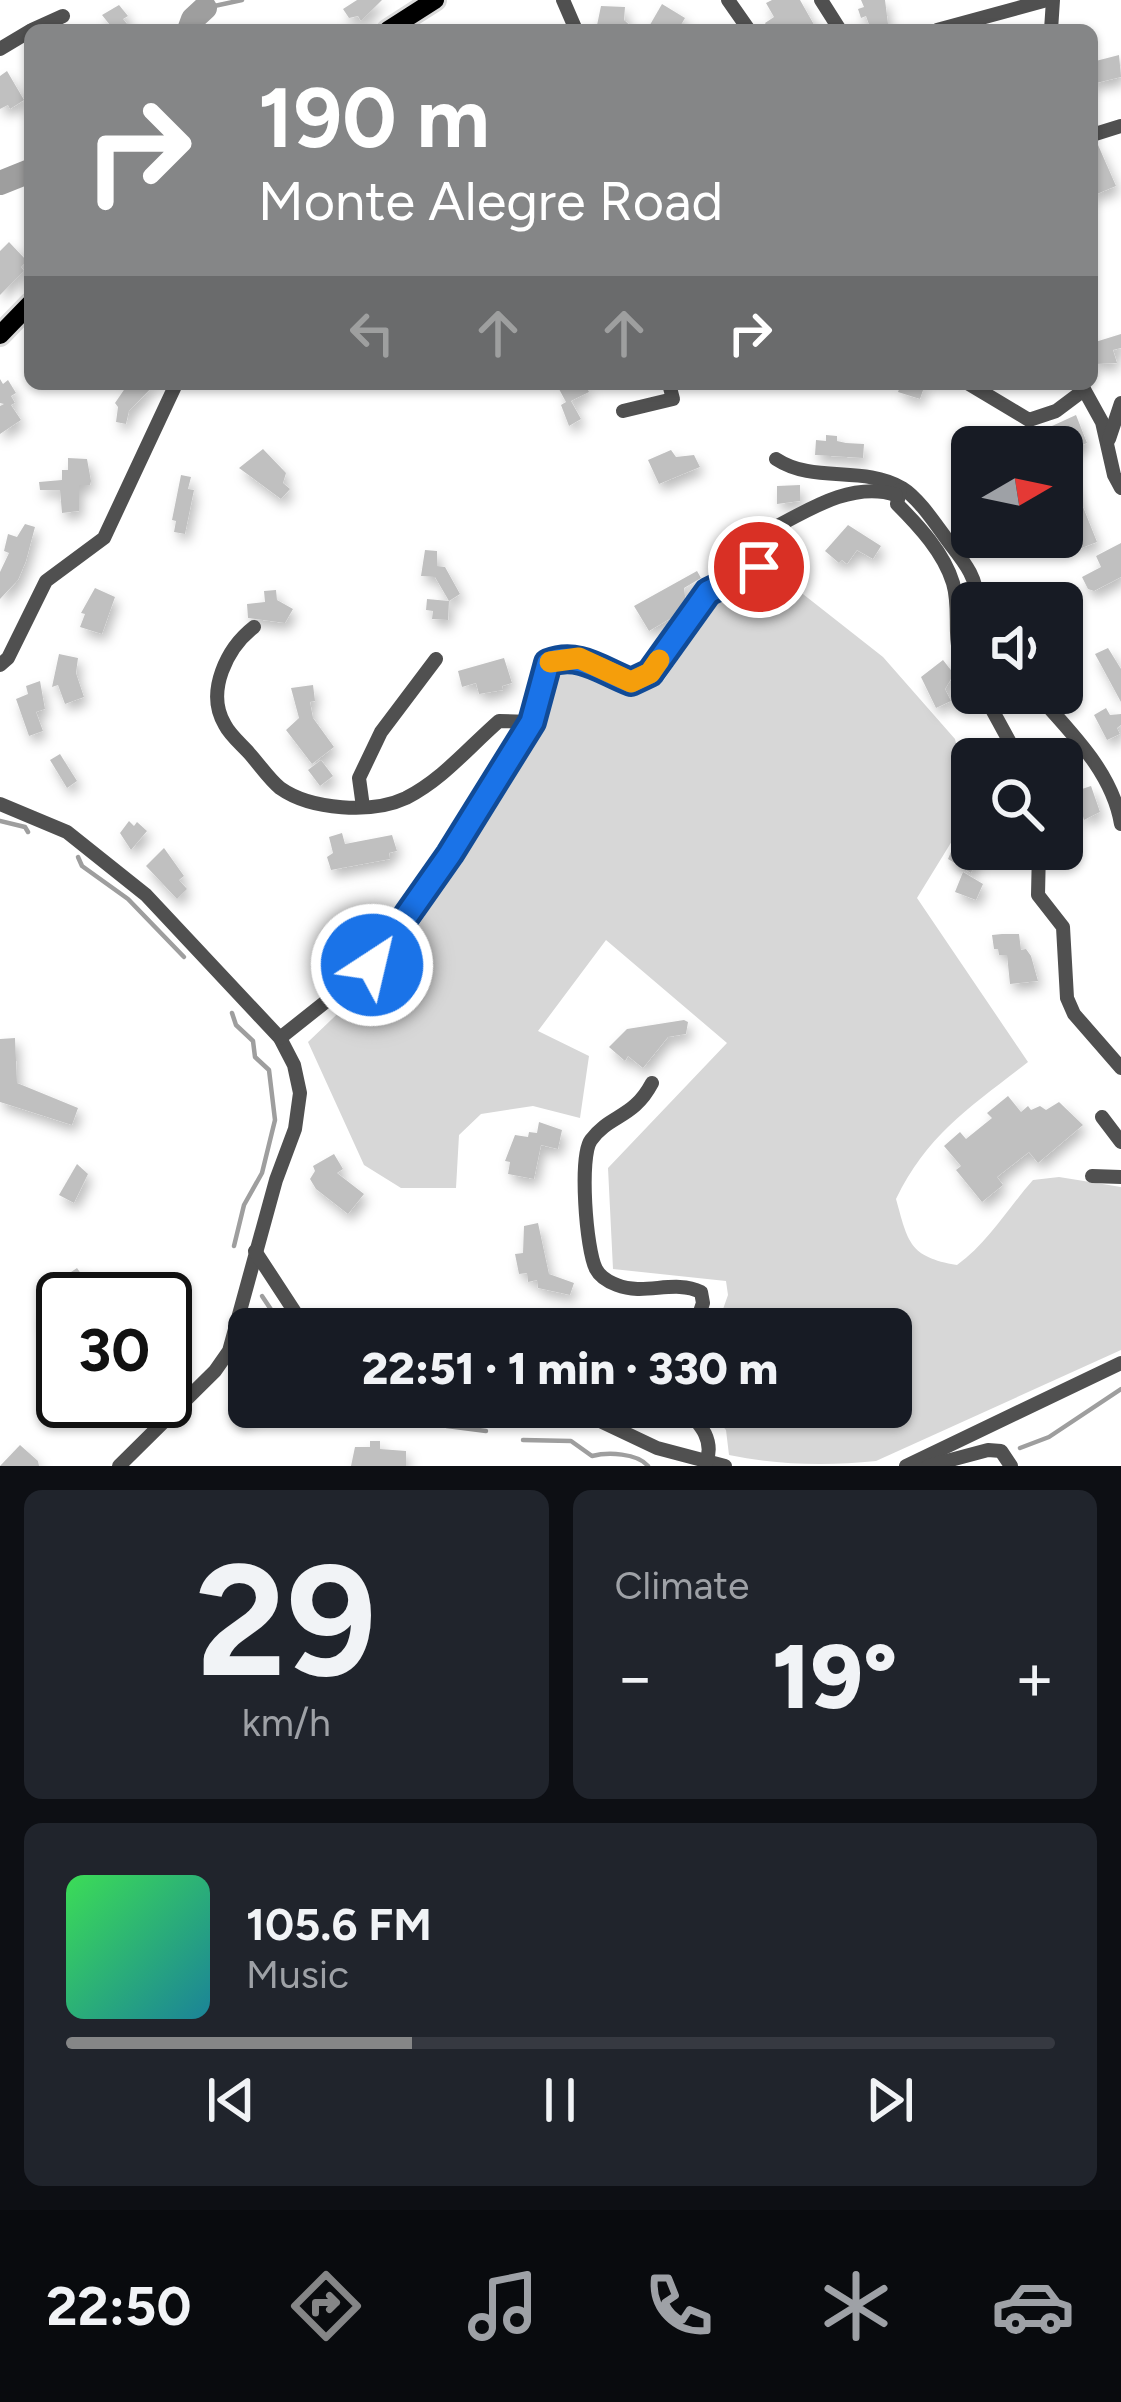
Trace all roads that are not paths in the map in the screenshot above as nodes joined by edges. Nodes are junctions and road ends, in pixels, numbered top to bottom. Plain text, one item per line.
1 (435, 0) edge
2 (1050, 0) edge
3 (63, 16) dead end
4 (45, 24) edge
5 (397, 24) edge
6 (960, 24) edge
7 (24, 310) edge
8 (0, 335) edge
9 (173, 390) edge
10 (671, 390) edge
11 (979, 390) edge
12 (1079, 390) edge
13 (1084, 390) edge
14 (1121, 403) edge
15 (623, 411) dead end
16 (1108, 444) junction
17 (776, 459) dead end
18 (1121, 488) edge
19 (899, 491) junction
20 (952, 582) edge
21 (972, 582) edge
22 (254, 627) dead end
23 (436, 658) dead end
24 (0, 665) edge
25 (1055, 714) edge
26 (532, 722) junction
27 (0, 804) edge
28 (363, 807) junction
29 (1121, 824) edge
30 (1039, 870) edge
31 (280, 1038) junction
32 (1121, 1068) edge
33 (652, 1083) dead end
34 (1102, 1117) dead end
35 (1121, 1142) edge
36 (1092, 1176) dead end
37 (1121, 1177) edge
38 (255, 1251) junction
39 (292, 1308) edge
40 (701, 1308) edge
41 (1121, 1363) edge
42 (615, 1428) edge
43 (701, 1428) edge
44 (707, 1464) edge
45 (119, 1466) edge
46 (725, 1466) edge
47 (906, 1466) edge
48 (928, 1466) edge
49 (1011, 1466) edge

1 - 5 main road
2 - 6 street
3 - 4 street
7 - 8 main road
9 - 24 street
10 - 15 street
11 - 12 street
13 - 16 street
14 - 16 street
16 - 18 street
17 - 19 street
19 - 20 street
19 - 21 street
19 - 26 street
22 - 28 street
23 - 28 street
25 - 29 street
26 - 28 street
26 - 31 street
27 - 31 street
30 - 32 street
31 - 38 street
33 - 40 street
34 - 35 street
36 - 37 street
38 - 39 street
38 - 45 street
41 - 47 street
42 - 44 street
43 - 44 street
44 - 46 street
48 - 49 street

